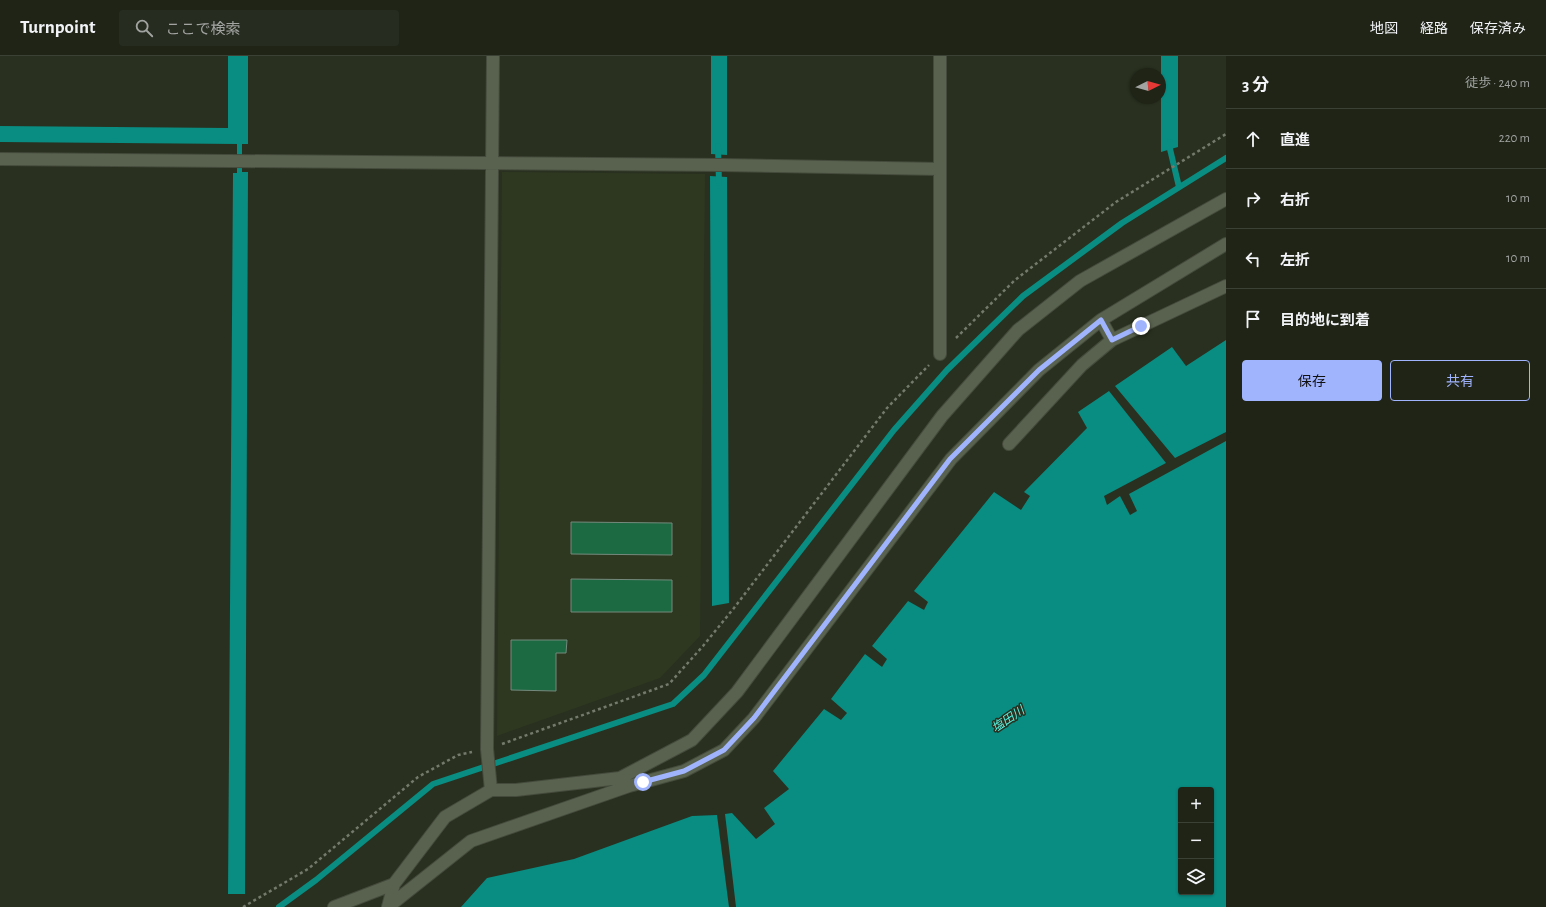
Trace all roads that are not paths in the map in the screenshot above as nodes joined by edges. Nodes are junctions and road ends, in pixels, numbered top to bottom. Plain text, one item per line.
1 (493, 56) edge
2 (940, 56) edge
3 (0, 159) edge
4 (493, 164) junction
5 (939, 169) junction
6 (1226, 200) edge
7 (1226, 244) edge
8 (1226, 286) edge
9 (1101, 320) junction
10 (1112, 340) junction
11 (940, 354) road end
12 (1009, 444) dead end
13 (620, 778) junction
14 (491, 784) junction
15 (629, 786) junction
16 (394, 884) junction
17 (334, 907) edge
18 (388, 907) edge

1 - 4 street
2 - 5 street
3 - 4 street
4 - 5 street
4 - 14 street
5 - 11 street
6 - 13 street
7 - 9 street
8 - 10 street
9 - 10 street
9 - 15 street
10 - 12 street
13 - 14 street
13 - 15 street
14 - 16 street
15 - 18 street
16 - 17 street
16 - 18 street

